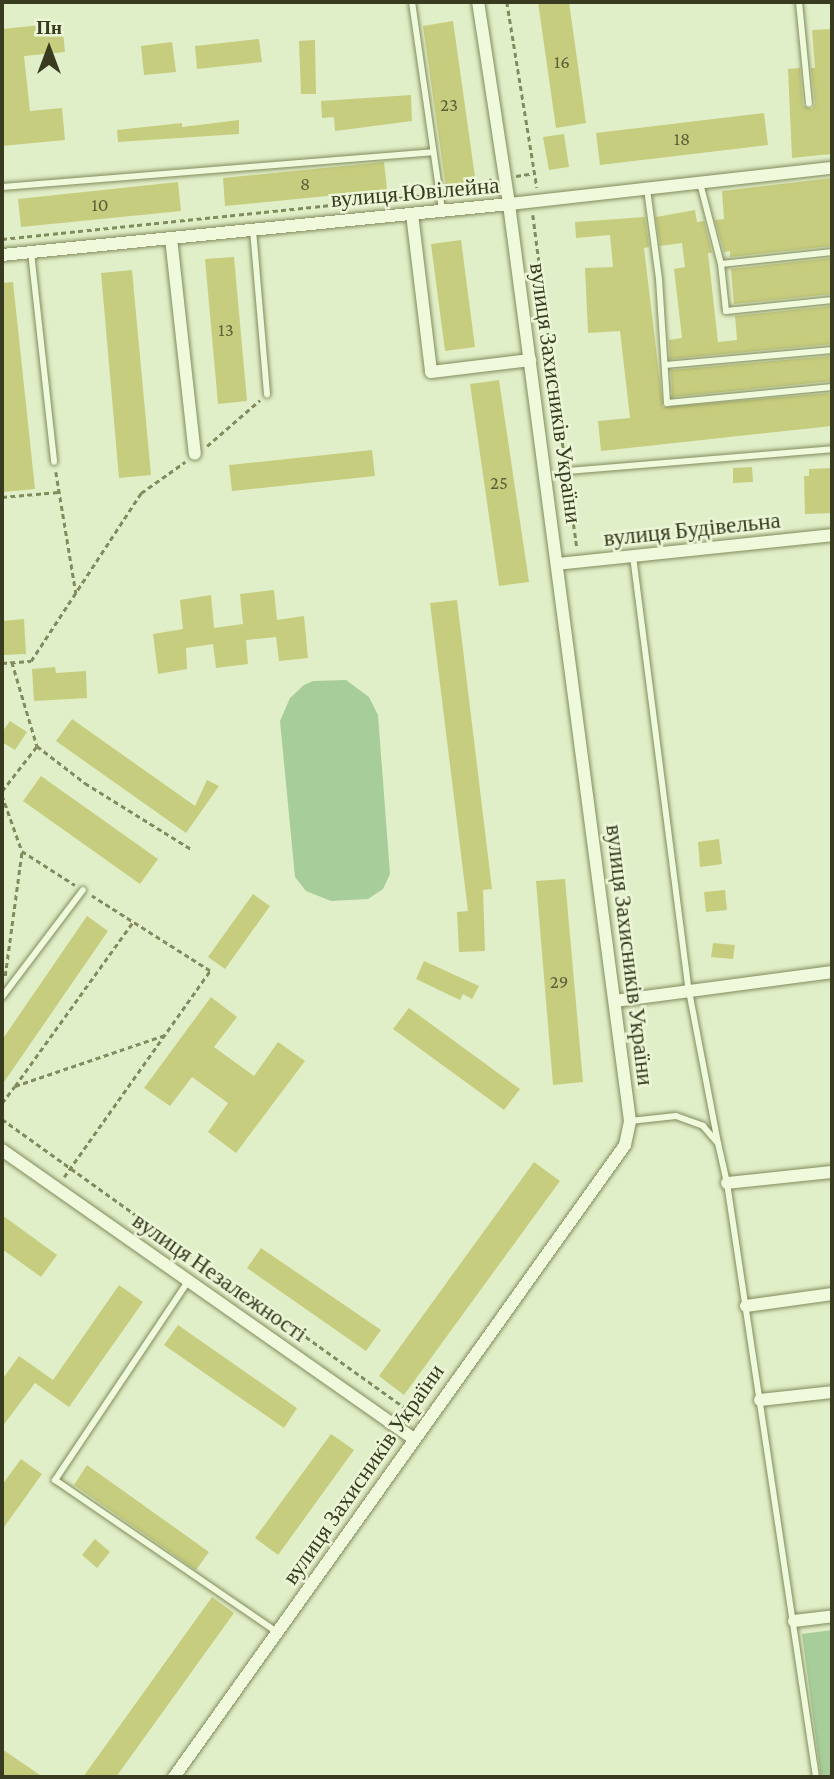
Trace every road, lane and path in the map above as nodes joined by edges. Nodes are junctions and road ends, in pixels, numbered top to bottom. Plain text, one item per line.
1 (412, 2) edge
2 (478, 2) edge
3 (507, 2) edge
4 (799, 2) edge
5 (809, 104) dead end
6 (433, 152) junction
7 (832, 168) edge
8 (535, 173) junction
9 (505, 178) junction
10 (700, 183) junction
11 (2, 187) edge
12 (647, 189) junction
13 (439, 194) junction
14 (535, 201) junction
15 (509, 204) junction
16 (442, 211) junction
17 (412, 214) junction
18 (253, 228) junction
19 (171, 238) junction
20 (2, 239) edge
21 (31, 252) junction
22 (832, 252) edge
23 (2, 255) edge
24 (720, 264) junction
25 (832, 300) edge
26 (832, 350) edge
27 (530, 360) junction
28 (665, 365) junction
29 (832, 387) edge
30 (267, 394) joint
31 (832, 449) edge
32 (195, 454) junction
33 (54, 462) joint
34 (566, 471) junction
35 (59, 492) junction
36 (2, 497) edge
37 (832, 535) edge
38 (633, 556) junction
39 (579, 562) junction
40 (557, 564) junction
41 (76, 593) junction
42 (12, 662) junction
43 (2, 663) edge
44 (37, 746) junction
45 (2, 793) edge
46 (191, 849) dead end
47 (22, 851) junction
48 (83, 890) junction
49 (133, 922) junction
50 (832, 972) edge
51 (689, 991) junction
52 (2, 997) edge
53 (615, 1002) junction
54 (165, 1035) junction
55 (15, 1086) junction
56 (2, 1103) edge
57 (2, 1119) edge
58 (630, 1121) junction
59 (718, 1143) junction
60 (2, 1150) edge
61 (70, 1168) junction
62 (832, 1172) edge
63 (727, 1183) junction
64 (56, 1188) junction
65 (189, 1280) junction
66 (832, 1294) edge
67 (746, 1306) junction
68 (832, 1392) edge
69 (760, 1400) junction
70 (425, 1423) junction
71 (414, 1439) junction
72 (832, 1616) edge
73 (794, 1621) junction
74 (277, 1632) junction
75 (174, 1777) edge
76 (816, 1777) edge

1 - 6 lane
2 - 9 street, вулиця Захисників України
3 - 8 path
4 - 5 lane
6 - 11 lane
6 - 13 lane
7 - 10 street, вулиця Ювілейна
8 - 9 path
8 - 14 path
9 - 13 path
9 - 15 street, вулиця Захисників України
10 - 12 street, вулиця Ювілейна
10 - 24 lane
12 - 14 street, вулиця Ювілейна
12 - 28 lane
13 - 16 lane
13 - 20 path
14 - 15 street, вулиця Ювілейна
14 - 34 path
15 - 16 street, вулиця Ювілейна
15 - 27 street, вулиця Захисників України
16 - 17 street, вулиця Ювілейна
17 - 18 street, вулиця Ювілейна
17 - 27 street
18 - 19 street, вулиця Ювілейна
18 - 30 lane
19 - 21 street, вулиця Ювілейна
19 - 32 street
21 - 23 street, вулиця Ювілейна
21 - 33 lane
22 - 24 lane
24 - 25 lane
26 - 28 lane
27 - 40 street, вулиця Захисників України
28 - 29 lane
30 - 32 path
31 - 34 lane
32 - 41 path
33 - 35 path
34 - 39 path
35 - 36 path
35 - 41 path
37 - 38 street, вулиця Будівельна
38 - 39 street, вулиця Будівельна
38 - 51 lane
39 - 40 street, вулиця Будівельна
40 - 53 street, вулиця Захисників України
41 - 42 path
42 - 43 path
42 - 44 path
44 - 45 path
44 - 46 path
45 - 47 path
47 - 48 path
47 - 52 path
48 - 49 path
48 - 52 lane
49 - 54 path
49 - 55 path
50 - 51 street
51 - 53 street
51 - 59 lane
53 - 58 street, вулиця Захисників України
54 - 55 path
54 - 61 path
55 - 56 path
57 - 61 path
58 - 59 lane
58 - 70 street, вулиця Захисників України
59 - 63 lane
60 - 64 street, вулиця Незалежності
61 - 64 path
61 - 70 path
62 - 63 street
63 - 67 lane
64 - 65 street, вулиця Незалежності
65 - 71 street, вулиця Незалежності
65 - 74 lane
66 - 67 street
67 - 69 lane
68 - 69 street
69 - 73 lane
70 - 71 street, вулиця Захисників України
71 - 74 street, вулиця Захисників України
72 - 73 street
73 - 76 lane
74 - 75 street, вулиця Захисників України

